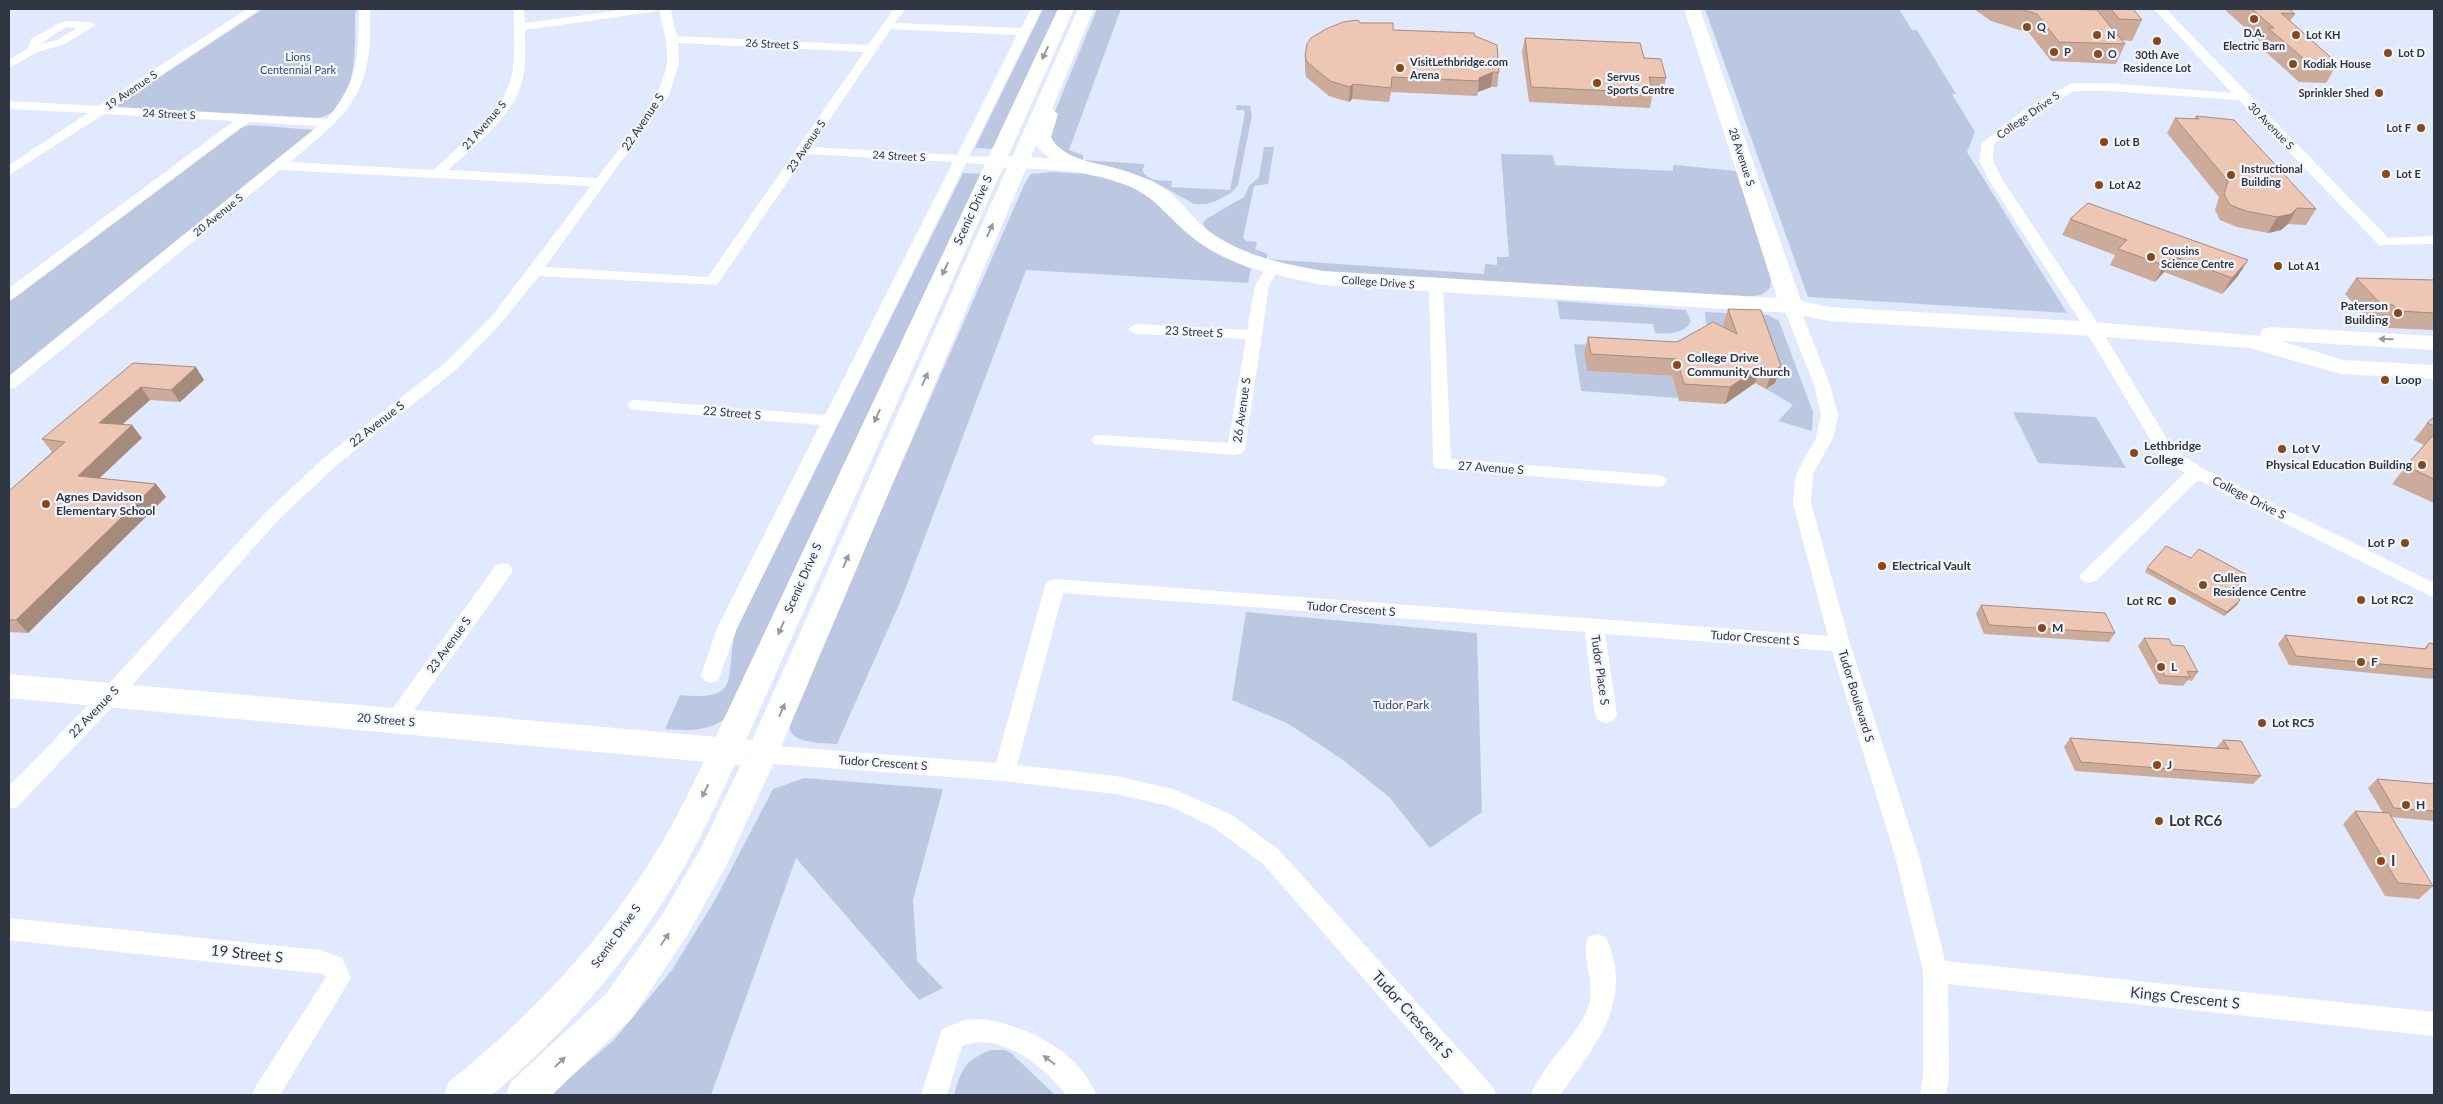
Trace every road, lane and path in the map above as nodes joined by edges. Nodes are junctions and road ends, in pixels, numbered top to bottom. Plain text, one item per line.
1 (254, 9) edge
2 (365, 9) edge
3 (519, 9) edge
4 (652, 9) edge
5 (664, 9) edge
6 (899, 9) edge
7 (1036, 9) edge
8 (1066, 9) edge
9 (1086, 9) edge
10 (1692, 9) edge
11 (2160, 9) edge
12 (888, 26) junction
13 (519, 27) junction
14 (1024, 32) junction
15 (672, 39) junction
16 (871, 49) junction
17 (34, 50) dead end
18 (1067, 57) junction
19 (9, 65) edge
20 (2242, 98) junction
21 (9, 105) edge
22 (101, 110) junction
23 (245, 119) junction
24 (330, 123) junction
25 (803, 150) junction
26 (961, 159) junction
27 (1007, 162) junction
28 (280, 166) junction
29 (9, 171) edge
30 (1107, 172) junction
31 (437, 174) junction
32 (601, 182) junction
33 (2434, 240) edge
34 (1272, 268) junction
35 (535, 271) junction
36 (1436, 286) junction
37 (9, 295) edge
38 (1791, 306) junction
39 (2090, 324) junction
40 (1136, 329) dead end
41 (1253, 335) junction
42 (2434, 343) edge
43 (2298, 346) junction
44 (2434, 372) edge
45 (9, 384) edge
46 (636, 405) dead end
47 (829, 421) junction
48 (1100, 440) dead end
49 (2196, 472) junction
50 (1658, 480) dead end
51 (503, 570) dead end
52 (2088, 576) dead end
53 (2434, 591) edge
54 (1594, 626) junction
55 (1840, 644) junction
56 (711, 675) dead end
57 (9, 686) edge
58 (111, 694) junction
59 (1606, 715) dead end
60 (395, 721) junction
61 (725, 751) junction
62 (762, 754) junction
63 (1004, 772) junction
64 (9, 800) edge
65 (9, 929) edge
66 (1597, 945) dead end
67 (1935, 971) junction
68 (2434, 1024) edge
69 (265, 1095) edge
70 (462, 1095) edge
71 (525, 1095) edge
72 (934, 1095) edge
73 (1083, 1095) edge
74 (1483, 1095) edge
75 (1544, 1095) edge
76 (1933, 1095) edge

1 - 22 street, 19 Avenue S
2 - 24 street, 20 Avenue S
3 - 13 street, 21 Avenue S
4 - 13 street
5 - 15 street, 22 Avenue S
6 - 12 street, 23 Avenue S
7 - 14 street
8 -> 27 main road, Scenic Drive S
9 - 18 main road, Scenic Drive S
10 - 38 main road, 28 Avenue S
11 - 20 street, 30 Avenue S
12 - 14 street
12 - 16 street, 23 Avenue S
13 - 31 street, 21 Avenue S
14 - 26 street
15 - 16 street, 26 Street S
15 - 32 street, 22 Avenue S
16 - 25 street, 23 Avenue S
17 - 19 street
18 - 27 main road, Scenic Drive S
18 - 30 main road
20 - 33 street, 30 Avenue S
20 - 39 street, College Drive S
21 - 22 street, 24 Street S
22 - 23 street, 24 Street S
22 - 29 street, 19 Avenue S
23 - 24 street, 24 Street S
23 - 37 street
24 - 28 street, 20 Avenue S
25 - 26 street, 24 Street S
25 - 35 street, 23 Avenue S
26 - 27 street, 24 Street S
26 - 47 street
27 - 30 main road, College Drive S
27 -> 61 main road, Scenic Drive S
62 -> 27 main road, Scenic Drive S
28 - 31 street
28 - 45 street, 20 Avenue S
30 - 34 main road, College Drive S
31 - 32 street
32 - 35 street, 22 Avenue S
34 - 36 main road, College Drive S
34 - 41 street, 26 Avenue S
35 - 58 street, 22 Avenue S
36 - 38 main road, College Drive S
36 - 50 street, 27 Avenue S
38 - 39 main road, College Drive S
38 - 55 street, Tudor Boulevard S
39 - 43 main road, College Drive S
39 - 49 street, College Drive S
40 - 41 street, 23 Street S
41 - 48 street, 26 Avenue S
42 -> 43 main road
43 - 44 main road
46 - 47 street, 22 Street S
47 - 56 street
49 - 52 street
49 - 53 street, College Drive S
51 - 60 street, 23 Avenue S
54 - 55 street, Tudor Crescent S
54 - 59 street, Tudor Place S
54 - 63 street, Tudor Crescent S
55 - 67 street, Tudor Boulevard S
57 - 58 main road, 20 Street S
58 - 60 main road, 20 Street S
58 - 64 street, 22 Avenue S
60 - 61 main road, 20 Street S
61 - 62 main road, 20 Street S
61 -> 70 main road, Scenic Drive S
62 - 63 street, Tudor Crescent S
71 -> 62 main road, Scenic Drive S
63 - 74 street, Tudor Crescent S
65 - 69 street, 19 Street S
66 - 75 street
67 - 68 street, Kings Crescent S
67 - 76 street, Tudor Boulevard S
73 -> 72 street

